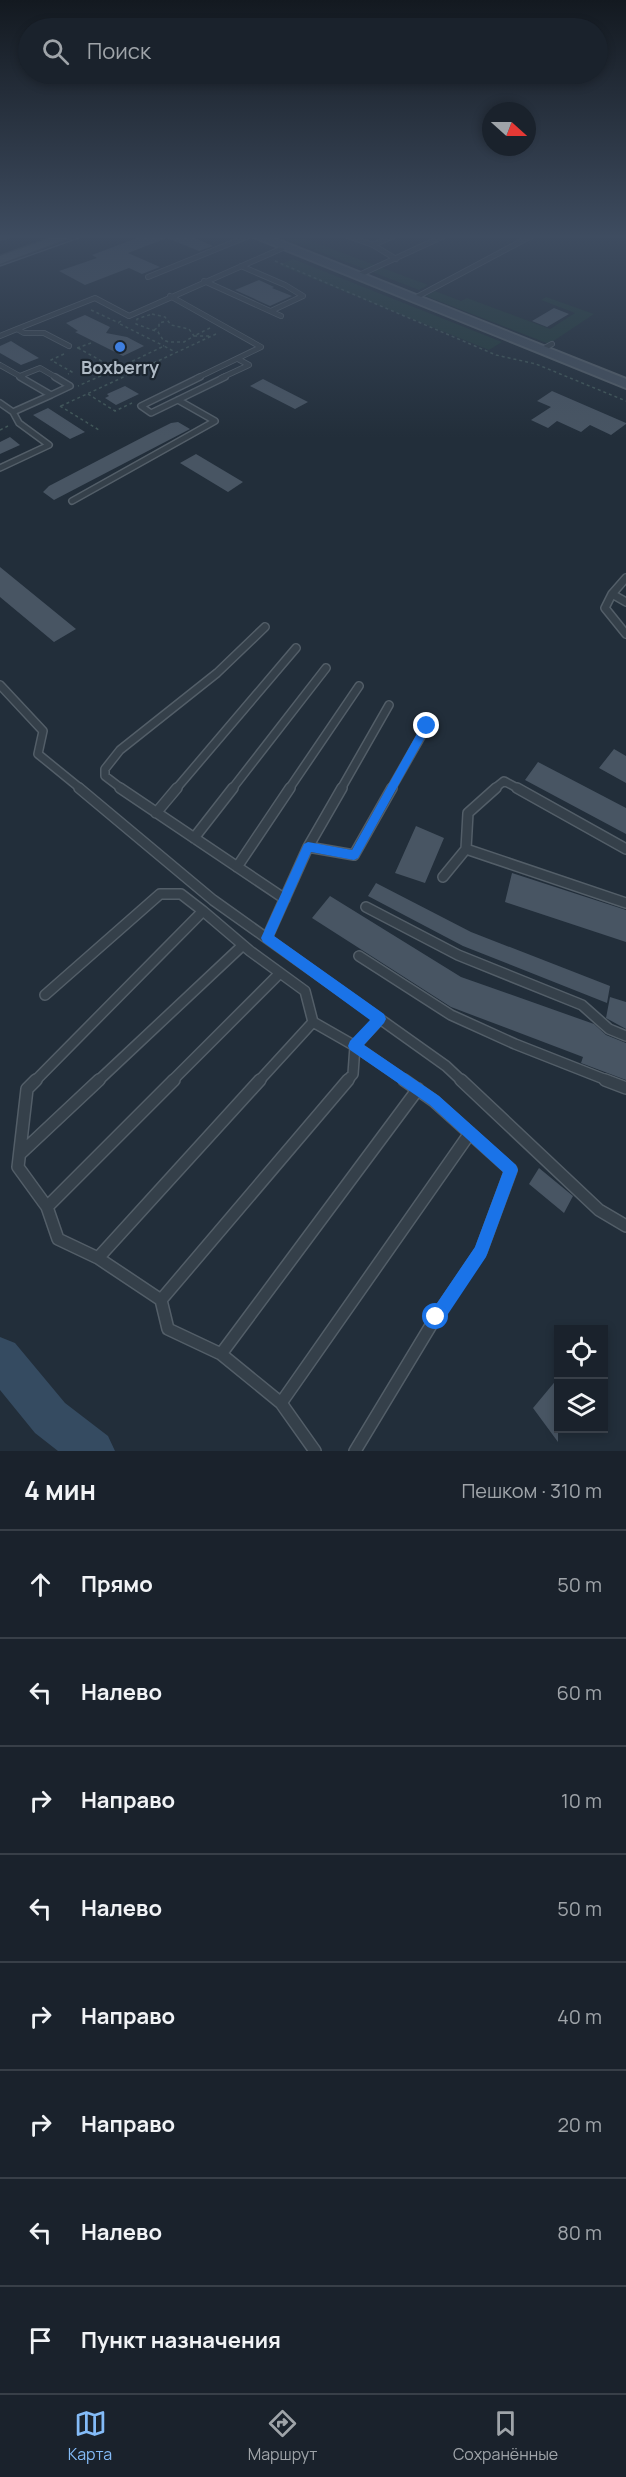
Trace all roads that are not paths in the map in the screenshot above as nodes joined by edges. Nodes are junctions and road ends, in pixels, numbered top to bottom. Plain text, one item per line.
1 (83, 303) edge
2 (104, 303) edge
3 (156, 303) edge
4 (182, 303) edge
5 (252, 303) edge
6 (289, 303) edge
7 (423, 303) edge
8 (271, 311) junction
9 (281, 316) dead end
10 (16, 329) junction
11 (0, 336) edge
12 (69, 346) dead end
13 (238, 358) junction
14 (0, 365) edge
15 (20, 376) junction
16 (626, 384) edge
17 (51, 395) junction
18 (178, 400) junction
19 (0, 403) edge
20 (13, 412) junction
21 (0, 468) edge
22 (72, 501) dead end
23 (626, 578) edge
24 (612, 594) junction
25 (626, 602) edge
26 (265, 627) dead end
27 (626, 634) edge
28 (296, 648) dead end
29 (326, 668) dead end
30 (0, 685) edge
31 (359, 686) dead end
32 (389, 705) dead end
33 (427, 726) dead end
34 (156, 813) junction
35 (194, 838) junction
36 (308, 847) junction
37 (466, 849) junction
38 (626, 849) edge
39 (237, 867) junction
40 (443, 877) dead end
41 (285, 899) junction
42 (626, 903) edge
43 (366, 908) dead end
44 (203, 911) junction
45 (267, 938) junction
46 (243, 945) junction
47 (359, 956) dead end
48 (280, 973) junction
49 (45, 995) dead end
50 (380, 1019) junction
51 (313, 1022) junction
52 (626, 1036) edge
53 (355, 1046) junction
54 (626, 1088) edge
55 (418, 1089) junction
56 (470, 1133) junction
57 (20, 1154) junction
58 (47, 1207) junction
59 (626, 1226) edge
60 (98, 1258) junction
61 (161, 1300) junction
62 (221, 1354) junction
63 (281, 1403) junction
64 (315, 1451) edge
65 (355, 1451) edge

1 - 10 lane
2 - 3 lane
4 - 13 lane
5 - 8 lane
6 - 8 lane
7 - 16 street
8 - 9 lane
10 - 11 lane
10 - 12 lane
13 - 18 lane
13 - 18 lane
14 - 15 lane
15 - 17 lane
15 - 17 lane
17 - 20 lane
18 - 22 lane
19 - 20 lane
20 - 21 lane
23 - 24 lane
24 - 25 lane
24 - 27 lane
26 - 34 lane
28 - 34 lane
29 - 35 lane
30 - 45 lane
31 - 39 lane
32 - 36 lane
33 - 36 lane
34 - 35 lane
35 - 39 lane
36 - 41 lane
37 - 38 lane
37 - 40 lane
37 - 42 lane
39 - 41 lane
41 - 45 lane
43 - 52 lane
44 - 46 lane
44 - 49 lane
44 - 57 lane
45 - 50 lane
46 - 48 lane
46 - 57 lane
47 - 54 lane
48 - 51 lane
48 - 58 lane
50 - 53 lane
50 - 59 lane
51 - 53 lane
51 - 60 lane
53 - 55 lane
53 - 61 lane
55 - 56 lane
55 - 62 lane
56 - 63 lane
56 - 65 lane
57 - 58 lane
58 - 60 lane
60 - 61 lane
61 - 62 lane
62 - 63 lane
63 - 64 lane

